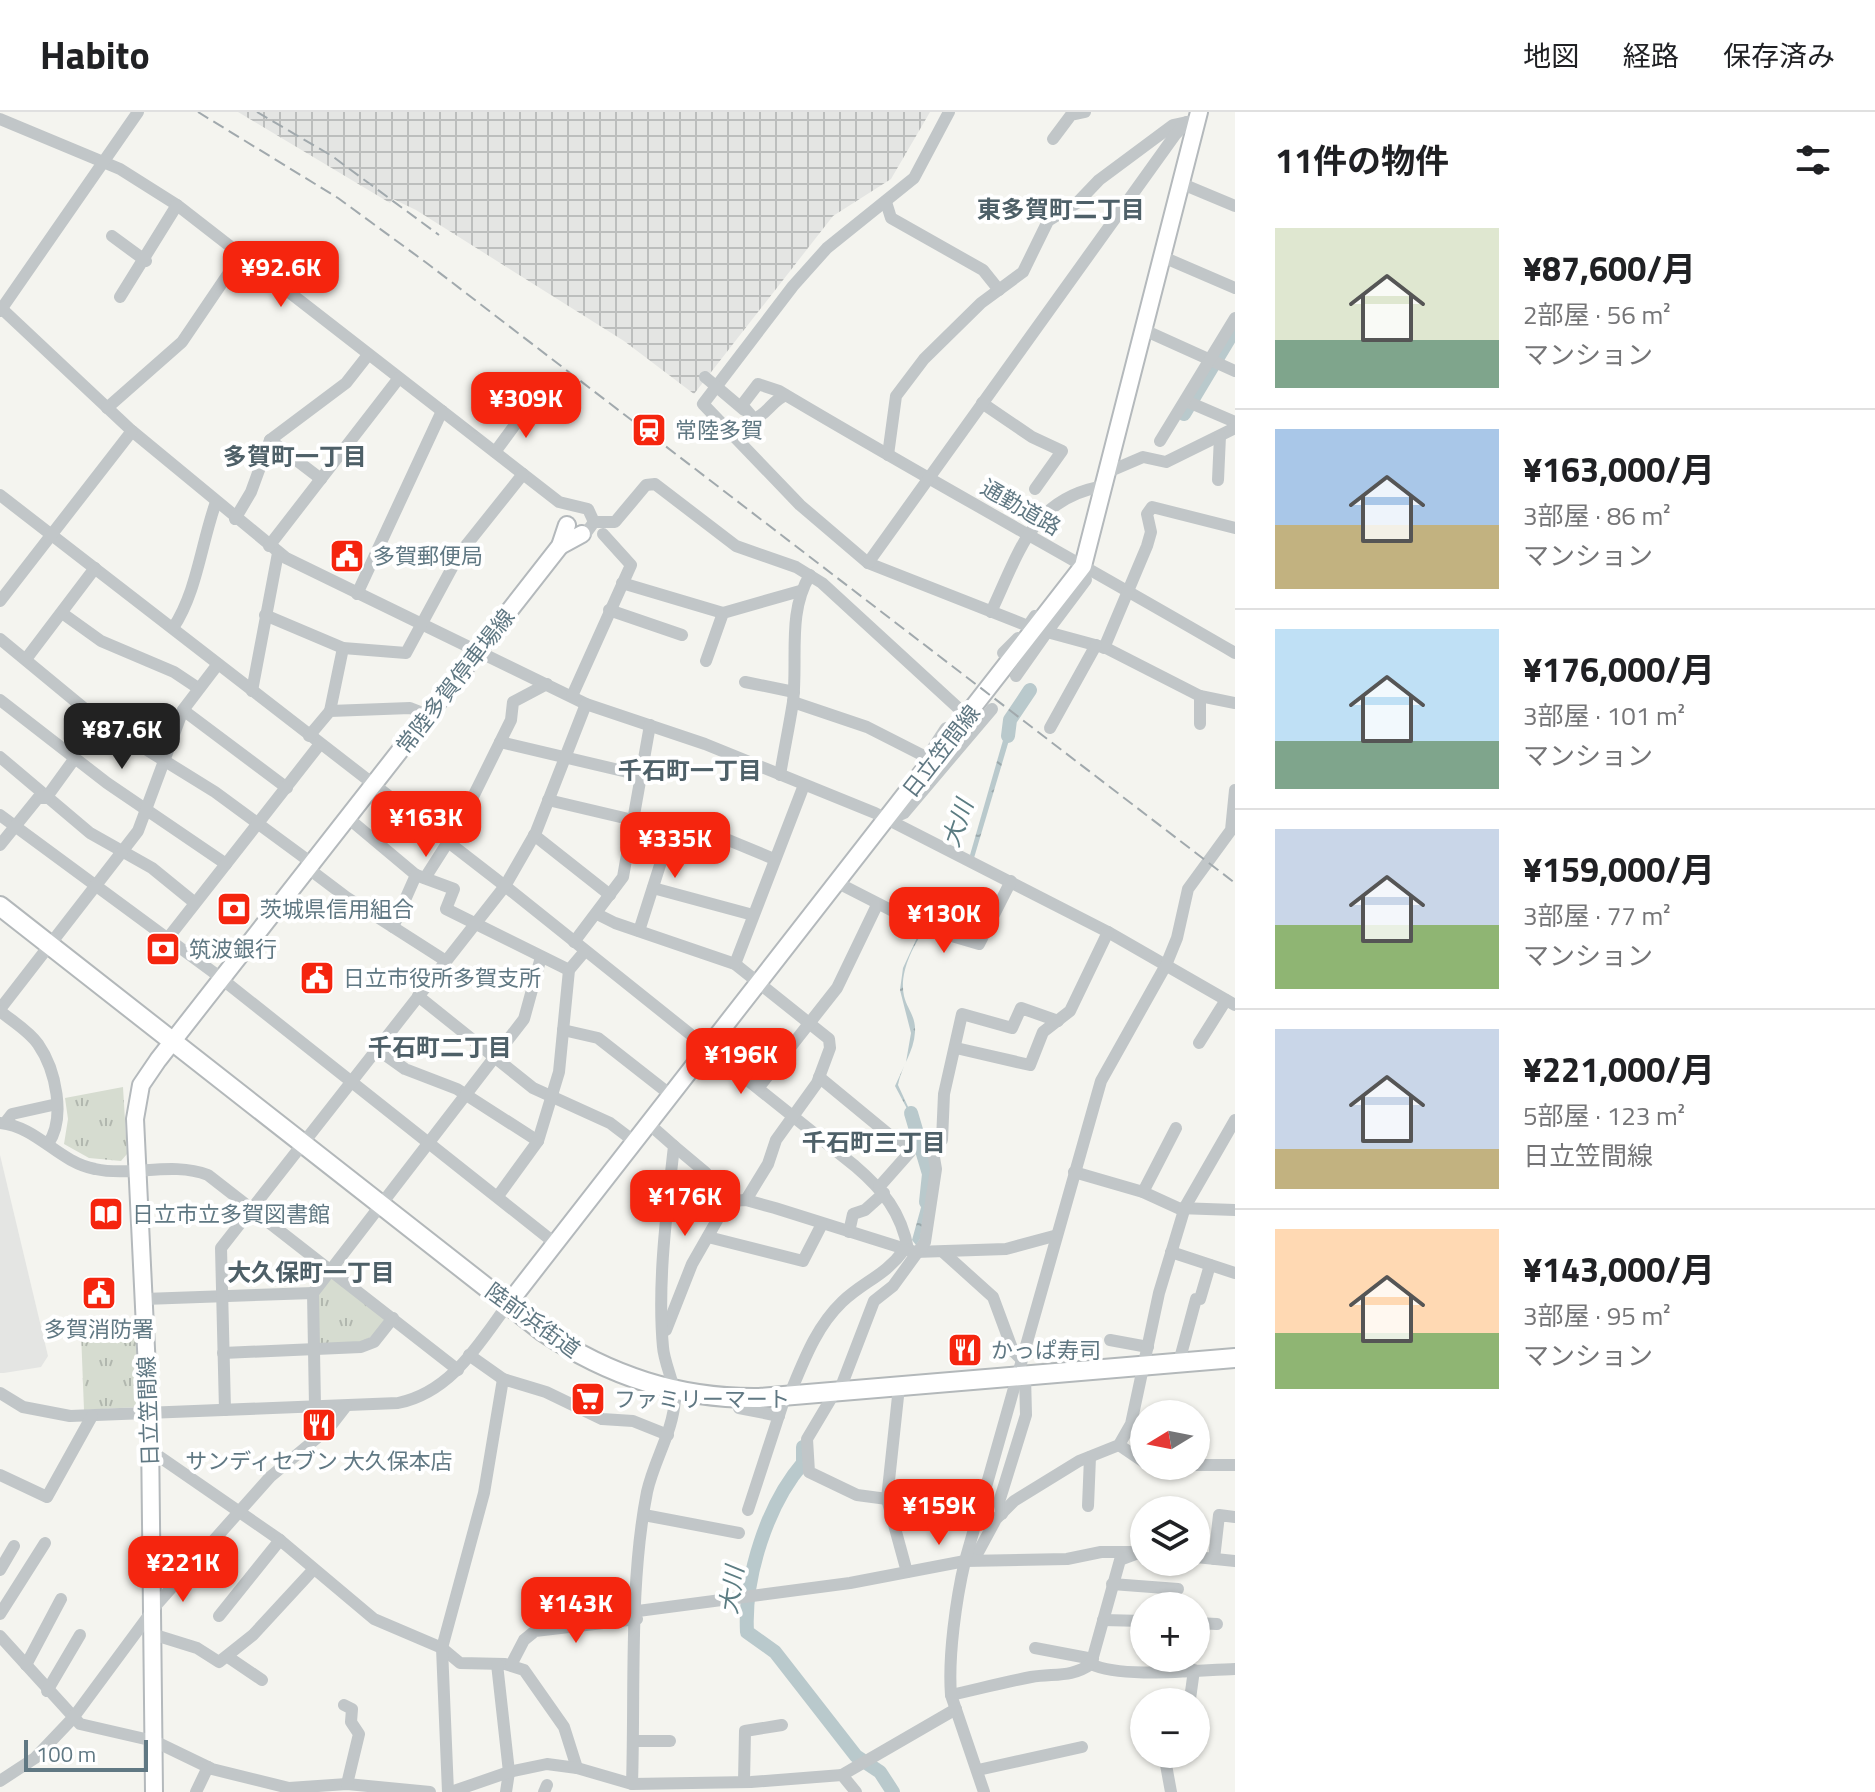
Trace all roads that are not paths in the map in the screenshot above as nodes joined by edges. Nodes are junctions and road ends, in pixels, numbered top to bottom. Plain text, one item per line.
1 (138, 112) edge
2 (949, 112) edge
3 (1085, 112) edge
4 (1194, 118) edge
5 (0, 119) edge
6 (1053, 139) dead end
7 (104, 162) junction
8 (1180, 183) junction
9 (886, 202) junction
10 (177, 205) junction
11 (1235, 206) edge
12 (112, 236) dead end
13 (241, 255) junction
14 (1163, 257) junction
15 (146, 261) junction
16 (1235, 288) edge
17 (999, 290) junction
18 (120, 297) dead end
19 (1, 309) edge
20 (1235, 318) edge
21 (1144, 330) junction
22 (368, 355) junction
23 (1214, 361) junction
24 (1235, 371) edge
25 (399, 378) junction
26 (710, 381) junction
27 (786, 395) junction
28 (1189, 402) junction
29 (982, 403) junction
30 (528, 407) dead end
31 (107, 408) junction
32 (744, 410) junction
33 (442, 411) junction
34 (1235, 425) edge
35 (132, 431) junction
36 (1220, 436) junction
37 (270, 440) junction
38 (1160, 441) dead end
39 (495, 452) junction
40 (888, 455) junction
41 (523, 474) junction
42 (928, 477) junction
43 (321, 479) junction
44 (1106, 479) junction
45 (1218, 480) dead end
46 (1035, 489) dead end
47 (665, 492) junction
48 (0, 495) edge
49 (216, 502) junction
50 (559, 502) junction
51 (579, 506) junction
52 (235, 519) junction
53 (567, 523) junction
54 (1235, 528) edge
55 (587, 530) junction
56 (1029, 533) junction
57 (603, 534) junction
58 (51, 535) junction
59 (560, 546) junction
60 (274, 550) junction
61 (868, 563) junction
62 (1083, 566) junction
63 (95, 568) junction
64 (810, 575) junction
65 (622, 583) junction
66 (1126, 590) junction
67 (800, 591) junction
68 (357, 594) junction
69 (0, 601) edge
70 (609, 610) junction
71 (991, 612) junction
72 (62, 613) junction
73 (723, 613) junction
74 (265, 615) junction
75 (420, 625) junction
76 (1028, 626) junction
77 (173, 628) junction
78 (682, 635) dead end
79 (1057, 636) junction
80 (0, 639) edge
81 (1100, 646) junction
82 (343, 648) junction
83 (478, 652) junction
84 (1003, 653) dead end
85 (1235, 653) edge
86 (26, 659) junction
87 (706, 661) dead end
88 (218, 664) junction
89 (1016, 676) dead end
90 (745, 682) dead end
91 (547, 684) junction
92 (198, 688) junction
93 (252, 691) junction
94 (572, 696) junction
95 (1200, 696) junction
96 (793, 697) junction
97 (0, 700) edge
98 (1235, 703) edge
99 (586, 704) junction
100 (992, 709) dead end
101 (183, 710) junction
102 (330, 711) junction
103 (428, 715) junction
104 (968, 717) junction
105 (97, 719) junction
106 (1200, 724) dead end
107 (650, 725) junction
108 (946, 728) dead end
109 (1050, 728) dead end
110 (315, 740) junction
111 (500, 742) junction
112 (0, 757) edge
113 (73, 757) junction
114 (926, 757) junction
115 (566, 760) junction
116 (163, 762) junction
117 (640, 775) junction
118 (780, 775) junction
119 (804, 785) junction
120 (374, 786) junction
121 (287, 788) junction
122 (1235, 790) edge
123 (46, 798) junction
124 (548, 800) junction
125 (147, 809) junction
126 (0, 815) edge
127 (348, 818) junction
128 (633, 820) junction
129 (888, 820) junction
130 (259, 822) junction
131 (14, 826) junction
132 (534, 835) junction
133 (447, 841) junction
134 (0, 845) edge
135 (124, 851) junction
136 (774, 859) junction
137 (226, 864) junction
138 (311, 866) junction
139 (421, 876) junction
140 (1011, 881) junction
141 (838, 883) junction
142 (97, 884) junction
143 (505, 886) junction
144 (653, 888) junction
145 (610, 895) junction
146 (195, 903) junction
147 (877, 905) junction
148 (0, 906) edge
149 (597, 914) junction
150 (753, 915) junction
151 (476, 924) junction
152 (393, 927) junction
153 (639, 931) junction
154 (1108, 932) junction
155 (168, 938) junction
156 (574, 942) junction
157 (50, 944) junction
158 (585, 951) junction
159 (541, 957) junction
160 (446, 961) junction
161 (735, 964) junction
162 (1166, 965) junction
163 (569, 970) junction
164 (222, 979) junction
165 (760, 985) junction
166 (418, 996) junction
167 (1230, 1003) edge
168 (0, 1010) edge
169 (1058, 1021) junction
170 (810, 1022) junction
171 (563, 1030) junction
172 (173, 1042) junction
173 (1199, 1043) dead end
174 (709, 1048) junction
175 (956, 1048) junction
176 (377, 1049) junction
177 (495, 1057) junction
178 (819, 1077) junction
179 (352, 1081) junction
180 (759, 1087) junction
181 (465, 1096) junction
182 (672, 1096) junction
183 (552, 1099) junction
184 (57, 1104) junction
185 (794, 1117) junction
186 (1235, 1120) edge
187 (2, 1123) edge
188 (649, 1124) junction
189 (1176, 1128) dead end
190 (538, 1141) junction
191 (430, 1142) junction
192 (635, 1142) junction
193 (302, 1143) junction
194 (48, 1144) junction
195 (674, 1146) junction
196 (137, 1171) junction
197 (1074, 1172) junction
198 (881, 1190) junction
199 (1143, 1192) junction
200 (498, 1196) junction
201 (746, 1200) junction
202 (728, 1201) junction
203 (381, 1204) junction
204 (1185, 1207) junction
205 (251, 1209) junction
206 (1235, 1210) edge
207 (822, 1224) junction
208 (849, 1232) junction
209 (1054, 1236) junction
210 (708, 1237) junction
211 (556, 1244) junction
212 (909, 1250) junction
213 (943, 1252) junction
214 (1171, 1252) junction
215 (1210, 1265) junction
216 (330, 1269) junction
217 (1235, 1273) edge
218 (313, 1293) junction
219 (220, 1297) junction
220 (144, 1299) junction
221 (508, 1304) junction
222 (393, 1318) junction
223 (663, 1338) junction
224 (1110, 1340) dead end
225 (314, 1349) junction
226 (223, 1353) junction
227 (469, 1355) junction
228 (1145, 1356) junction
229 (1235, 1358) edge
230 (1179, 1362) junction
231 (458, 1370) junction
232 (1021, 1370) junction
233 (503, 1379) junction
234 (899, 1387) junction
235 (676, 1391) junction
236 (837, 1392) junction
237 (0, 1393) edge
238 (787, 1396) junction
239 (738, 1398) junction
240 (346, 1406) junction
241 (315, 1407) junction
242 (225, 1410) junction
243 (149, 1413) junction
244 (92, 1416) junction
245 (779, 1416) junction
246 (668, 1435) junction
247 (1119, 1445) junction
248 (1130, 1452) edge
249 (150, 1454) junction
250 (1090, 1457) junction
251 (1210, 1465) edge
252 (1235, 1465) edge
253 (0, 1475) edge
254 (887, 1499) junction
255 (1088, 1506) dead end
256 (748, 1510) dead end
257 (240, 1511) junction
258 (1002, 1514) junction
259 (644, 1515) junction
260 (1235, 1517) edge
261 (739, 1533) dead end
262 (280, 1540) junction
263 (45, 1543) dead end
264 (14, 1546) dead end
265 (1130, 1551) edge
266 (1130, 1555) edge
267 (1210, 1559) edge
268 (1214, 1559) junction
269 (965, 1561) junction
270 (1235, 1561) edge
271 (0, 1570) edge
272 (313, 1570) junction
273 (907, 1572) junction
274 (1112, 1584) junction
275 (1178, 1589) dead end
276 (61, 1599) dead end
277 (152, 1611) junction
278 (0, 1614) edge
279 (637, 1615) junction
280 (219, 1616) dead end
281 (1103, 1620) junction
282 (1130, 1621) edge
283 (1210, 1624) edge
284 (1217, 1624) dead end
285 (152, 1634) junction
286 (80, 1635) dead end
287 (0, 1636) edge
288 (442, 1648) junction
289 (1035, 1648) dead end
290 (228, 1657) junction
291 (1092, 1661) junction
292 (26, 1665) junction
293 (511, 1665) junction
294 (493, 1668) junction
295 (1235, 1669) edge
296 (1210, 1670) edge
297 (1130, 1672) edge
298 (262, 1680) dead end
299 (47, 1691) junction
300 (951, 1695) junction
301 (344, 1705) dead end
302 (956, 1709) junction
303 (73, 1718) junction
304 (782, 1725) dead end
305 (154, 1741) junction
306 (633, 1741) junction
307 (670, 1741) dead end
308 (1082, 1747) dead end
309 (208, 1767) junction
310 (577, 1768) junction
311 (1167, 1768) edge
312 (978, 1770) junction
313 (509, 1772) junction
314 (842, 1775) junction
315 (606, 1779) junction
316 (0, 1781) edge
317 (347, 1784) junction
318 (632, 1784) junction
319 (802, 1785) edge
320 (749, 1786) edge
321 (154, 1792) edge
322 (196, 1792) edge
323 (430, 1792) edge
324 (449, 1792) edge
325 (506, 1792) edge
326 (599, 1792) edge
327 (856, 1792) edge
328 (984, 1792) edge
329 (1171, 1792) edge

1 - 7 street
2 - 9 street
3 - 6 street
4 - 8 main road, 日立笠間線
4 - 17 street
4 - 29 street
5 - 7 street
7 - 10 street
7 - 19 street
8 - 11 street
8 - 14 main road, 日立笠間線
9 - 17 street
9 - 26 street
10 - 13 street
10 - 15 street
12 - 15 street
13 - 22 street
13 - 31 street
14 - 16 street
14 - 21 main road, 日立笠間線
15 - 18 street
17 - 40 street
19 - 31 street
20 - 23 street
21 - 23 street
21 - 44 main road, 日立笠間線
22 - 25 street
22 - 37 street
23 - 24 street
23 - 28 street
25 - 33 street
25 - 43 street
26 - 32 street
26 - 61 street
27 - 32 street
27 - 32 street
27 - 40 street, 通勤道路
28 - 34 street
28 - 38 street
29 - 42 street
29 - 46 street
30 - 39 street
31 - 35 street
33 - 39 street
33 - 68 street
34 - 36 street
35 - 49 street
35 - 58 street
36 - 44 street
36 - 45 street
37 - 43 street
37 - 52 street
39 - 41 street
40 - 42 street, 通勤道路
41 - 50 street
41 - 75 street
42 - 56 street, 通勤道路
42 - 61 street
43 - 60 street
44 - 56 street
44 - 62 main road, 日立笠間線
47 - 55 street
47 - 57 street
47 - 64 street
48 - 58 street
49 - 52 street
49 - 77 street
50 - 51 street
50 - 53 street
51 - 53 street
51 - 55 street
52 - 60 street
53 - 55 street
53 - 59 main road
54 - 66 street
55 - 57 street
55 - 59 main road
56 - 62 street, 通勤道路
56 - 71 street
57 - 65 street
58 - 63 street
58 - 69 street
59 - 83 main road, 常陸多賀停車場線
60 - 68 street
60 - 74 street
61 - 71 street
62 - 66 street, 通勤道路
62 - 76 street
62 - 79 street
62 - 104 main road, 日立笠間線
63 - 72 street
63 - 77 street
64 - 67 street
64 - 104 street
65 - 70 street
65 - 73 street
66 - 81 street
66 - 85 street, 通勤道路
67 - 73 street
67 - 96 street
68 - 75 street
70 - 78 street
70 - 94 street
71 - 76 street
72 - 86 street
72 - 92 street
73 - 87 street
74 - 82 street
74 - 93 street
75 - 82 street
75 - 83 street
76 - 84 street
77 - 88 street
79 - 81 street
79 - 89 street
80 - 86 street
81 - 95 street
81 - 109 street
82 - 102 street
83 - 91 street
83 - 103 main road, 常陸多賀停車場線
86 - 105 street
88 - 92 street
88 - 93 street
90 - 96 street
91 - 94 street
91 - 111 street
92 - 101 street
93 - 110 street
94 - 99 street
95 - 98 street
95 - 106 street
96 - 114 street
96 - 118 street
97 - 113 street
99 - 107 street
99 - 115 street
100 - 129 street
101 - 116 street
101 - 121 street
102 - 103 street
102 - 110 street
103 - 120 main road, 常陸多賀停車場線
104 - 129 main road, 日立笠間線
105 - 113 street
105 - 116 street
107 - 117 street
107 - 118 street
108 - 114 street
110 - 120 street
110 - 121 street
111 - 115 street
111 - 133 street
112 - 123 street
113 - 123 street
113 - 125 street
114 - 129 street
115 - 117 street
115 - 124 street
116 - 125 street
116 - 130 street
117 - 128 street
118 - 119 street
119 - 129 street
119 - 136 street
120 - 127 main road, 常陸多賀停車場線
120 - 133 street
121 - 130 street
122 - 162 street
123 - 131 street
123 - 135 street
124 - 128 street
124 - 132 street
125 - 135 street
125 - 137 street
126 - 131 street
127 - 138 main road, 常陸多賀停車場線
127 - 139 street
128 - 145 street
129 - 140 street
129 - 141 main road, 日立笠間線
130 - 137 street
130 - 138 street
131 - 134 street
131 - 142 street
132 - 143 street
132 - 145 street
133 - 139 street
133 - 143 street
135 - 142 street
135 - 146 street
136 - 144 street
136 - 150 street
137 - 146 street
138 - 152 street
138 - 164 main road, 常陸多賀停車場線
139 - 151 street
139 - 152 street
140 - 147 street
140 - 154 street
141 - 147 street
141 - 165 main road, 日立笠間線
142 - 155 street
142 - 157 street
143 - 151 street
143 - 156 street
144 - 150 street
144 - 153 street
145 - 149 street
146 - 155 street
147 - 170 street
148 - 157 highway, 陸前浜街道
149 - 153 street
149 - 156 street
150 - 161 street
151 - 159 street
151 - 160 street
152 - 160 street
153 - 161 street
154 - 162 street
154 - 169 street
155 - 164 street
156 - 158 street
157 - 168 street
157 - 172 highway, 陸前浜街道
158 - 163 street
158 - 174 street
159 - 163 street
159 - 177 street
160 - 166 street
161 - 165 street
162 - 167 street
162 - 197 street
163 - 171 street
164 - 172 main road, 常陸多賀停車場線
164 - 179 street
165 - 170 street
165 - 174 main road, 日立笠間線
166 - 176 street
166 - 177 street
167 - 173 street
168 - 184 street
169 - 175 street
169 - 175 street
170 - 178 street
170 - 180 street
171 - 182 street
171 - 183 street
172 - 193 highway, 陸前浜街道
172 - 196 main road, 日立笠間線
174 - 180 street
174 - 182 main road, 日立笠間線
175 - 212 street
176 - 179 street
176 - 181 street
177 - 181 street
177 - 183 street
178 - 185 street
178 - 198 street
179 - 191 street
179 - 193 street
180 - 185 street
181 - 190 street
181 - 191 street
182 - 188 main road, 日立笠間線
183 - 190 street
183 - 192 street
184 - 187 street
184 - 194 street
185 - 198 street
185 - 201 street
186 - 204 street
187 - 194 street
188 - 192 main road, 日立笠間線
188 - 195 street
189 - 199 street
190 - 200 street
191 - 200 street
191 - 203 street
192 - 211 main road, 日立笠間線
193 - 203 highway, 陸前浜街道
193 - 205 street
194 - 196 street
195 - 202 street
195 - 223 street
196 - 205 street
196 - 220 main road, 日立笠間線
197 - 199 street
197 - 209 street
198 - 208 street
198 - 212 street
199 - 204 street
200 - 211 street
201 - 202 street
201 - 207 street
202 - 210 street
203 - 216 street
203 - 221 highway, 陸前浜街道
204 - 206 street
204 - 214 street
205 - 216 street
205 - 219 street
207 - 208 street
207 - 210 street
208 - 212 street
209 - 213 street
209 - 232 street
210 - 223 street
211 - 221 main road, 日立笠間線
212 - 213 street
212 - 236 street
212 - 238 street
213 - 232 street
214 - 215 street
214 - 228 street
215 - 217 street
215 - 230 street
216 - 218 street
216 - 222 street
218 - 219 street
218 - 225 street
219 - 220 street
219 - 226 street
220 - 243 main road, 日立笠間線
221 - 227 street
221 - 235 highway, 陸前浜街道
222 - 225 street
222 - 231 street
223 - 235 street
224 - 228 street
225 - 226 street
225 - 241 street
226 - 242 street
227 - 231 street
227 - 233 street
228 - 230 highway, 陸前浜街道
228 - 232 highway, 陸前浜街道
228 - 247 street
229 - 230 highway, 陸前浜街道
231 - 240 street
232 - 234 highway, 陸前浜街道
232 - 258 street
232 - 269 street
233 - 246 street
233 - 288 street
234 - 236 highway, 陸前浜街道
234 - 254 street
235 - 239 highway, 陸前浜街道
235 - 246 street
236 - 238 highway, 陸前浜街道
236 - 254 street
237 - 244 street
238 - 239 highway, 陸前浜街道
238 - 245 street
239 - 245 street
240 - 241 street
240 - 257 street
241 - 242 street
242 - 243 street
243 - 244 street
243 - 249 main road, 日立笠間線
244 - 253 street
245 - 256 street
246 - 259 street
247 - 248 street
247 - 250 street
249 - 257 street
249 - 277 main road, 日立笠間線
250 - 255 street
250 - 258 street
251 - 252 street
254 - 273 street
257 - 262 street
257 - 277 street
258 - 269 street
259 - 261 street
259 - 279 street
260 - 268 street
262 - 272 street
262 - 280 street
263 - 278 street
264 - 271 street
265 - 269 street
266 - 274 street
267 - 268 street
268 - 270 street
269 - 273 street
269 - 300 street
272 - 288 street
272 - 290 street
273 - 279 street
274 - 275 street
274 - 281 street
276 - 292 street
277 - 285 main road, 日立笠間線
277 - 303 street
279 - 293 street
279 - 306 street
281 - 282 street
281 - 291 street
283 - 284 street
285 - 290 street
285 - 305 main road, 日立笠間線
286 - 299 street
287 - 292 street
288 - 294 street
288 - 324 street
289 - 291 street
290 - 298 street
291 - 297 street
291 - 300 street
292 - 299 street
293 - 294 street
293 - 310 street
294 - 313 street
295 - 296 street
299 - 303 street
300 - 302 street
301 - 317 street
302 - 312 street
302 - 314 street
303 - 305 street
303 - 316 street
304 - 320 street
305 - 309 street
305 - 321 main road, 日立笠間線
306 - 307 street
306 - 318 street
308 - 312 street
309 - 317 street
309 - 322 street
310 - 313 street
310 - 315 street
311 - 329 street
312 - 328 street
313 - 324 street
313 - 325 street
314 - 319 street
314 - 327 street
315 - 318 street
315 - 326 street
317 - 323 street
318 - 320 street
319 - 320 street

